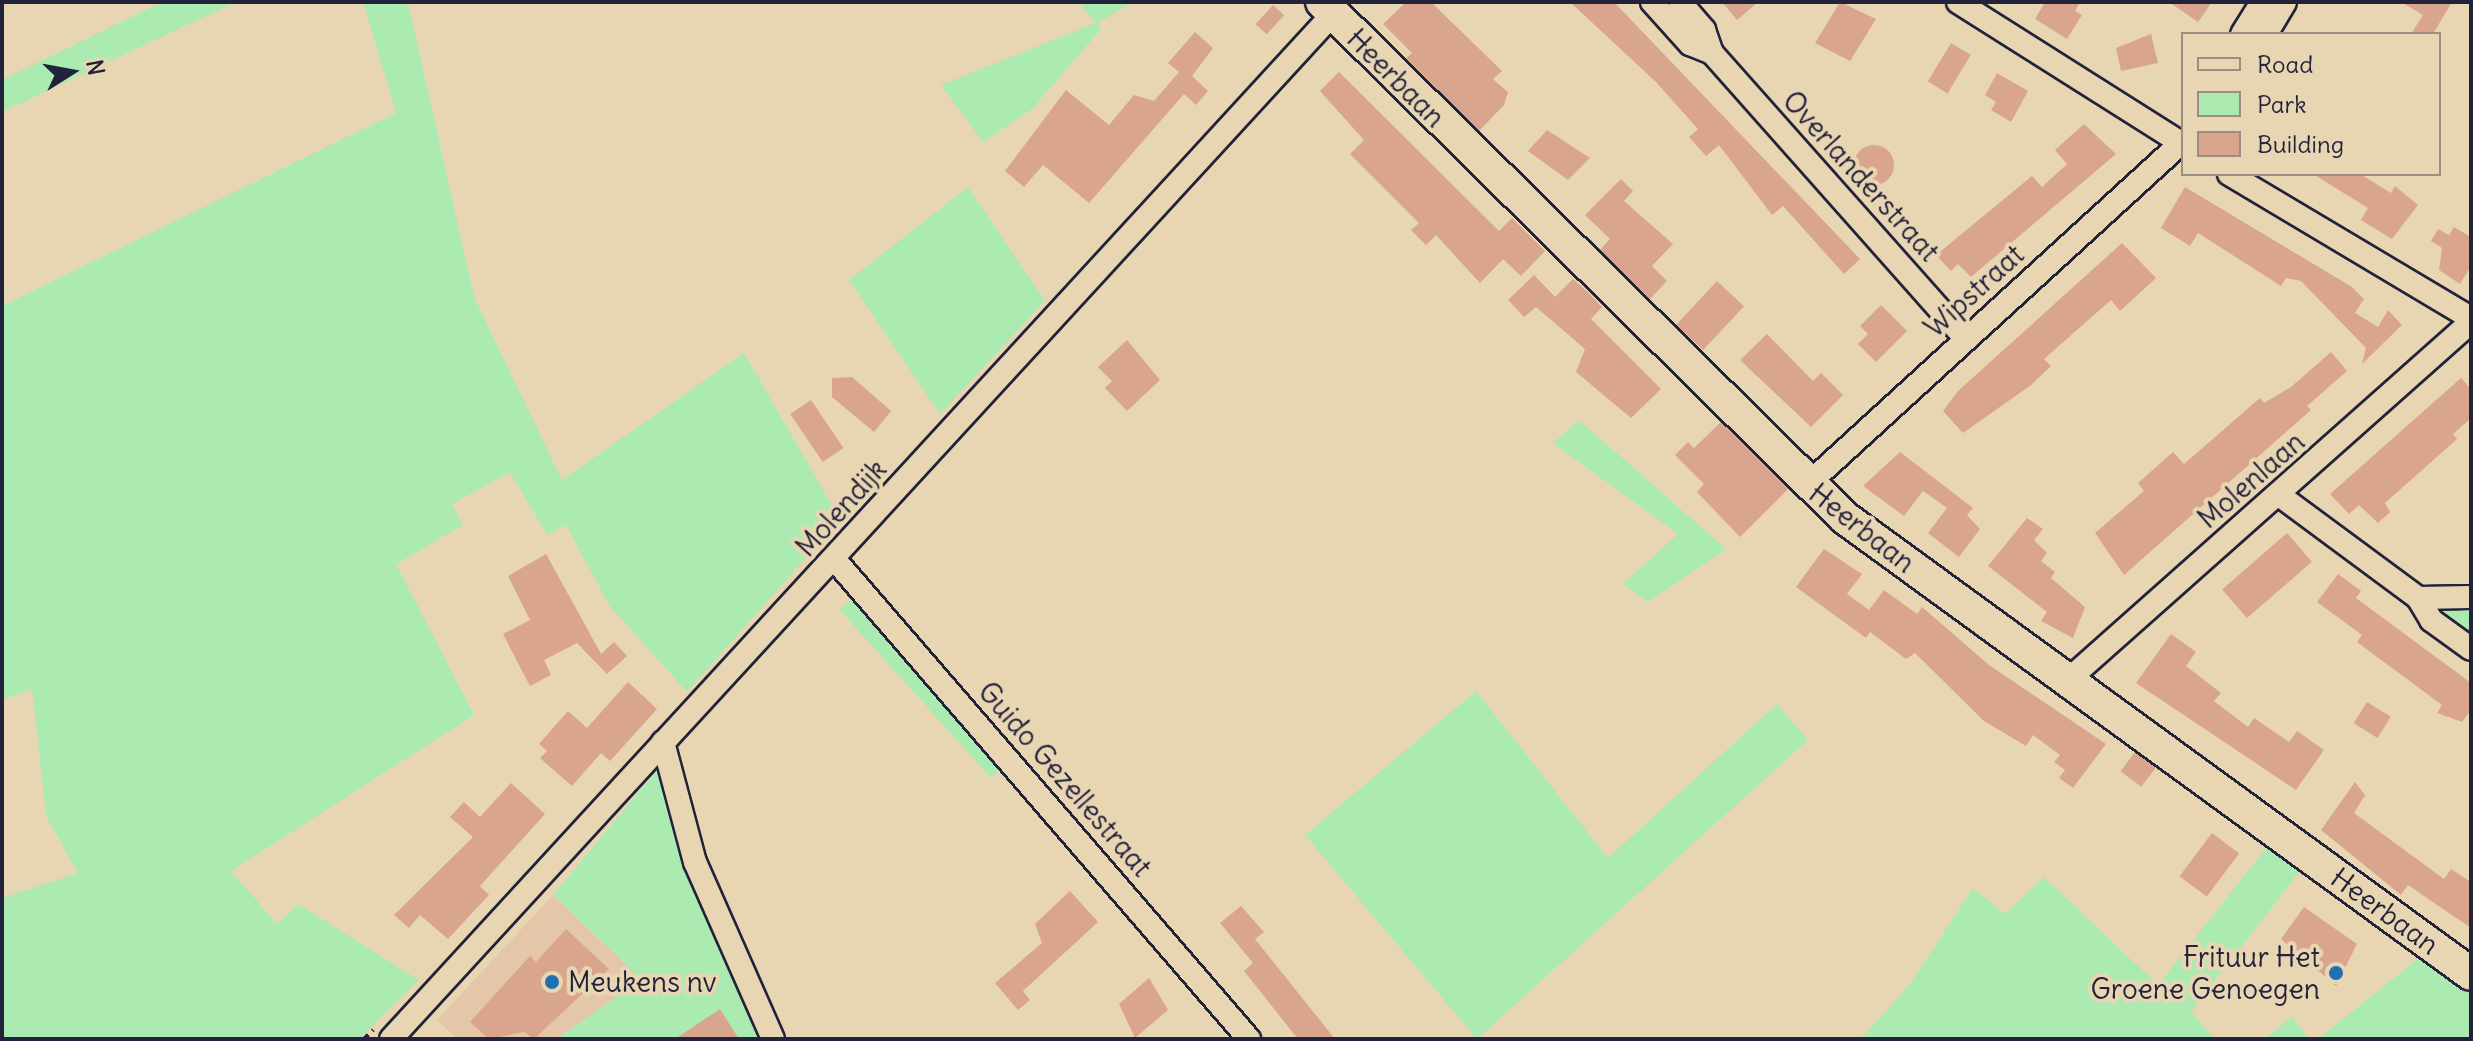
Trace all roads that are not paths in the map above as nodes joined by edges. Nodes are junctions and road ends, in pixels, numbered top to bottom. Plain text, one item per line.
1 (1652, 2) edge
2 (1680, 2) edge
3 (1958, 2) edge
4 (2262, 2) edge
5 (2285, 2) edge
6 (1327, 8) edge
7 (2243, 32) edge
8 (2267, 32) edge
9 (1712, 53) junction
10 (2181, 139) edge
11 (2232, 176) edge
12 (2471, 320) edge
13 (1965, 338) junction
14 (1807, 485) junction
15 (2279, 495) junction
16 (835, 560) junction
17 (2471, 597) edge
18 (2418, 598) junction
19 (2471, 649) edge
20 (2068, 680) junction
21 (663, 742) junction
22 (2471, 974) edge
23 (391, 1039) edge
24 (773, 1039) edge
25 (1249, 1039) edge

1 - 9 street, Overlanderstraat
2 - 9 street, Overlanderstraat
3 - 10 street
4 - 7 street
5 - 8 street
6 - 14 street, Heerbaan
6 - 16 street, Molendijk
9 - 13 street, Overlanderstraat
10 - 13 street, Wipstraat
11 - 12 street
12 - 15 street, Molenlaan
13 - 14 street, Wipstraat
14 - 20 street, Heerbaan
15 - 18 street
15 - 20 street, Molenlaan
16 - 21 street, Molendijk
16 - 25 street, Guido Gezellestraat
17 - 18 street
18 - 19 street
20 - 22 street, Heerbaan
21 - 23 street, Molendijk
21 - 24 street

